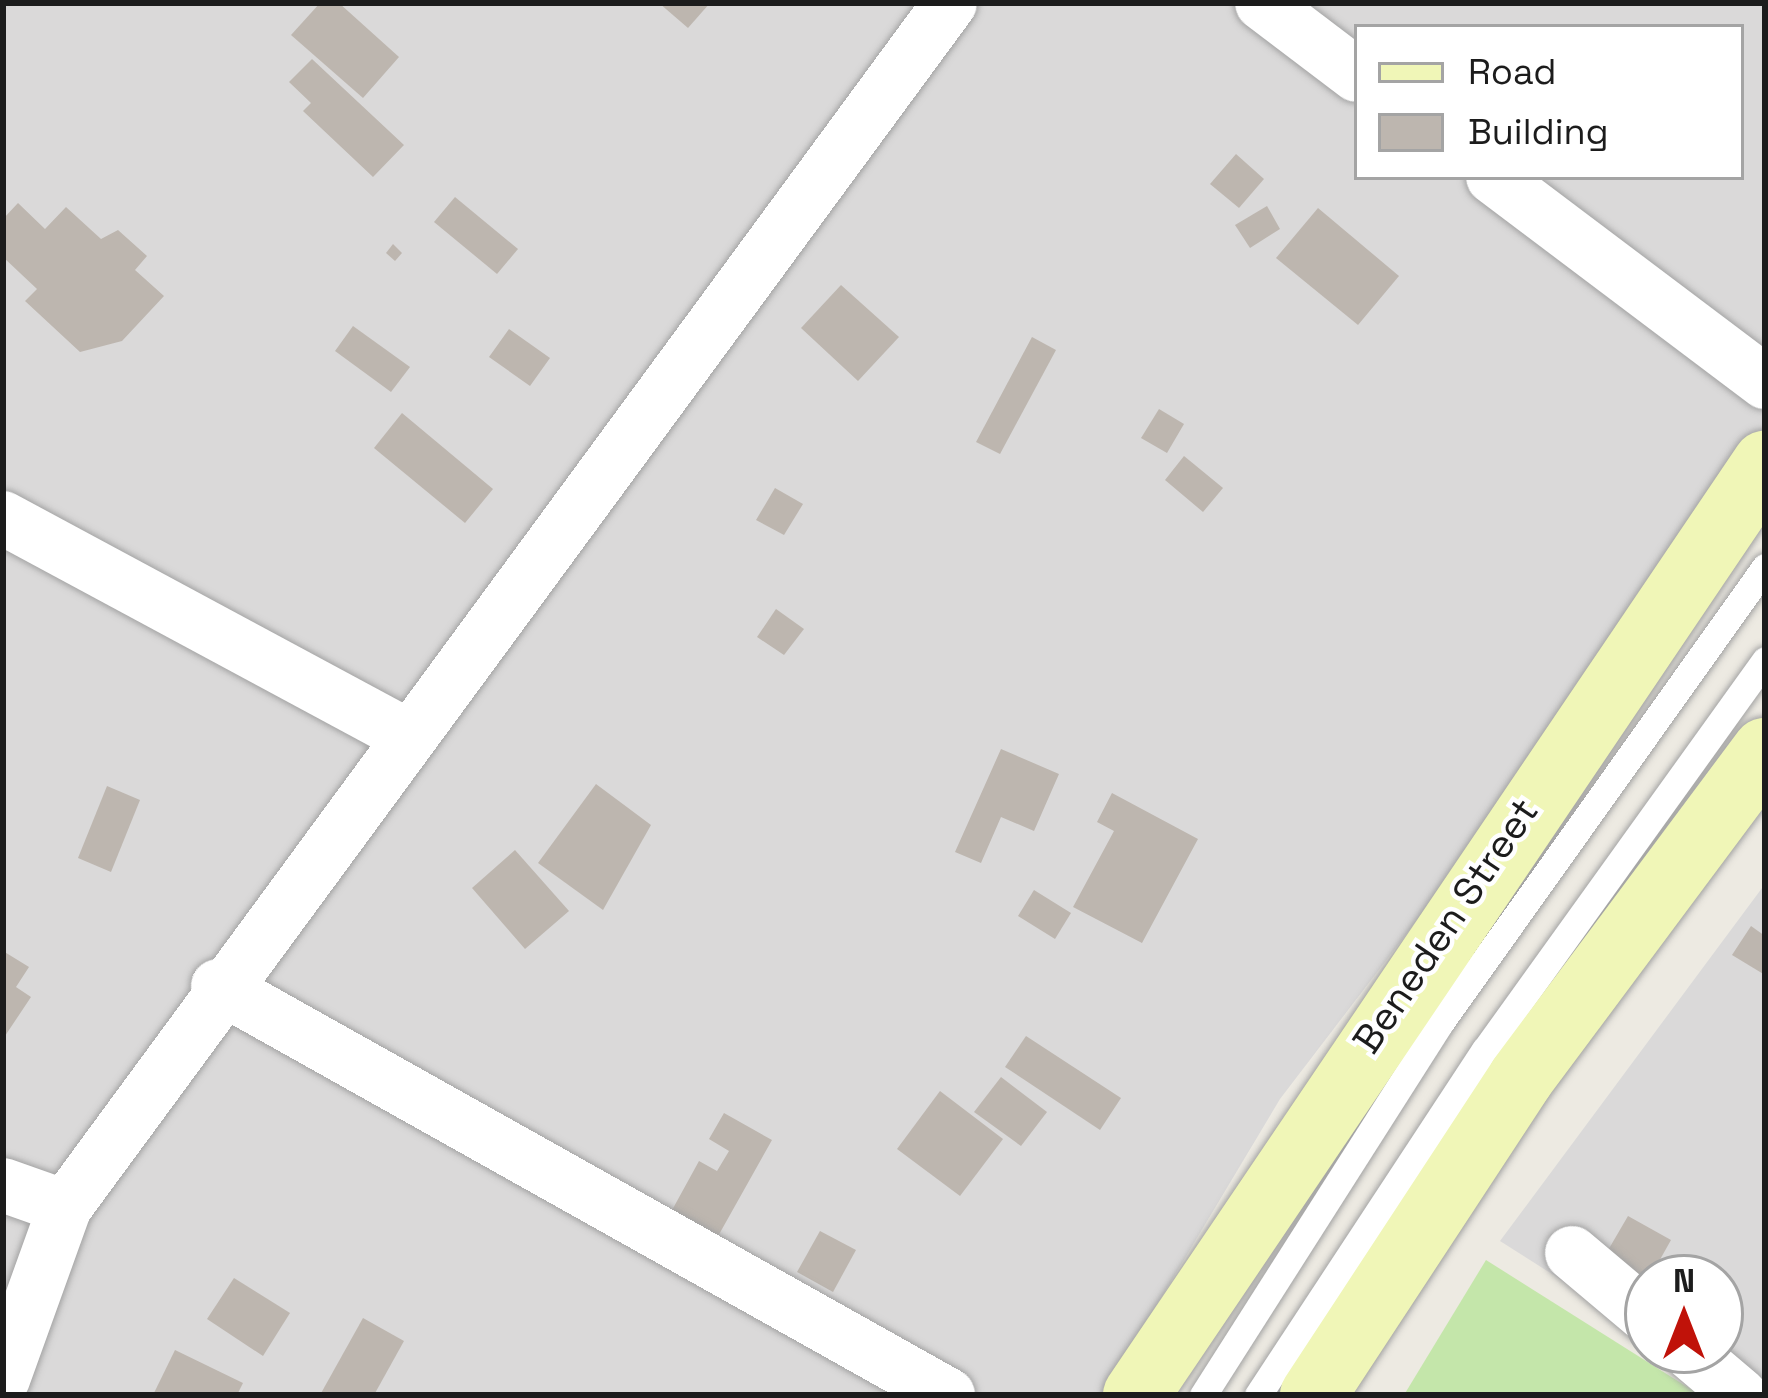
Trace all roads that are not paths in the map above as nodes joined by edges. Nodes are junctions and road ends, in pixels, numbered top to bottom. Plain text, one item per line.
1 (950, 3) edge
2 (1262, 3) edge
3 (1354, 73) edge
4 (1497, 180) edge
5 (1765, 382) edge
6 (1765, 464) edge
7 (3, 518) edge
8 (1765, 567) edge
9 (1765, 660) edge
10 (403, 733) junction
11 (1765, 751) edge
12 (218, 986) junction
13 (3, 1185) edge
14 (65, 1207) junction
15 (1572, 1253) dead end
16 (1624, 1297) edge
17 (1715, 1374) edge
18 (3, 1379) edge
19 (948, 1395) edge
20 (1136, 1395) edge
21 (1203, 1395) edge
22 (1258, 1395) edge
23 (1313, 1395) edge
24 (1740, 1395) edge

1 - 10 street
2 - 3 street
4 - 5 street
6 - 20 main road, Beneden Street
7 - 10 street
8 - 21 lane
9 - 22 lane
10 - 12 street
11 - 23 main road
12 - 14 street
12 - 19 street
13 - 14 street
14 - 18 street
15 - 16 street
17 - 24 street

